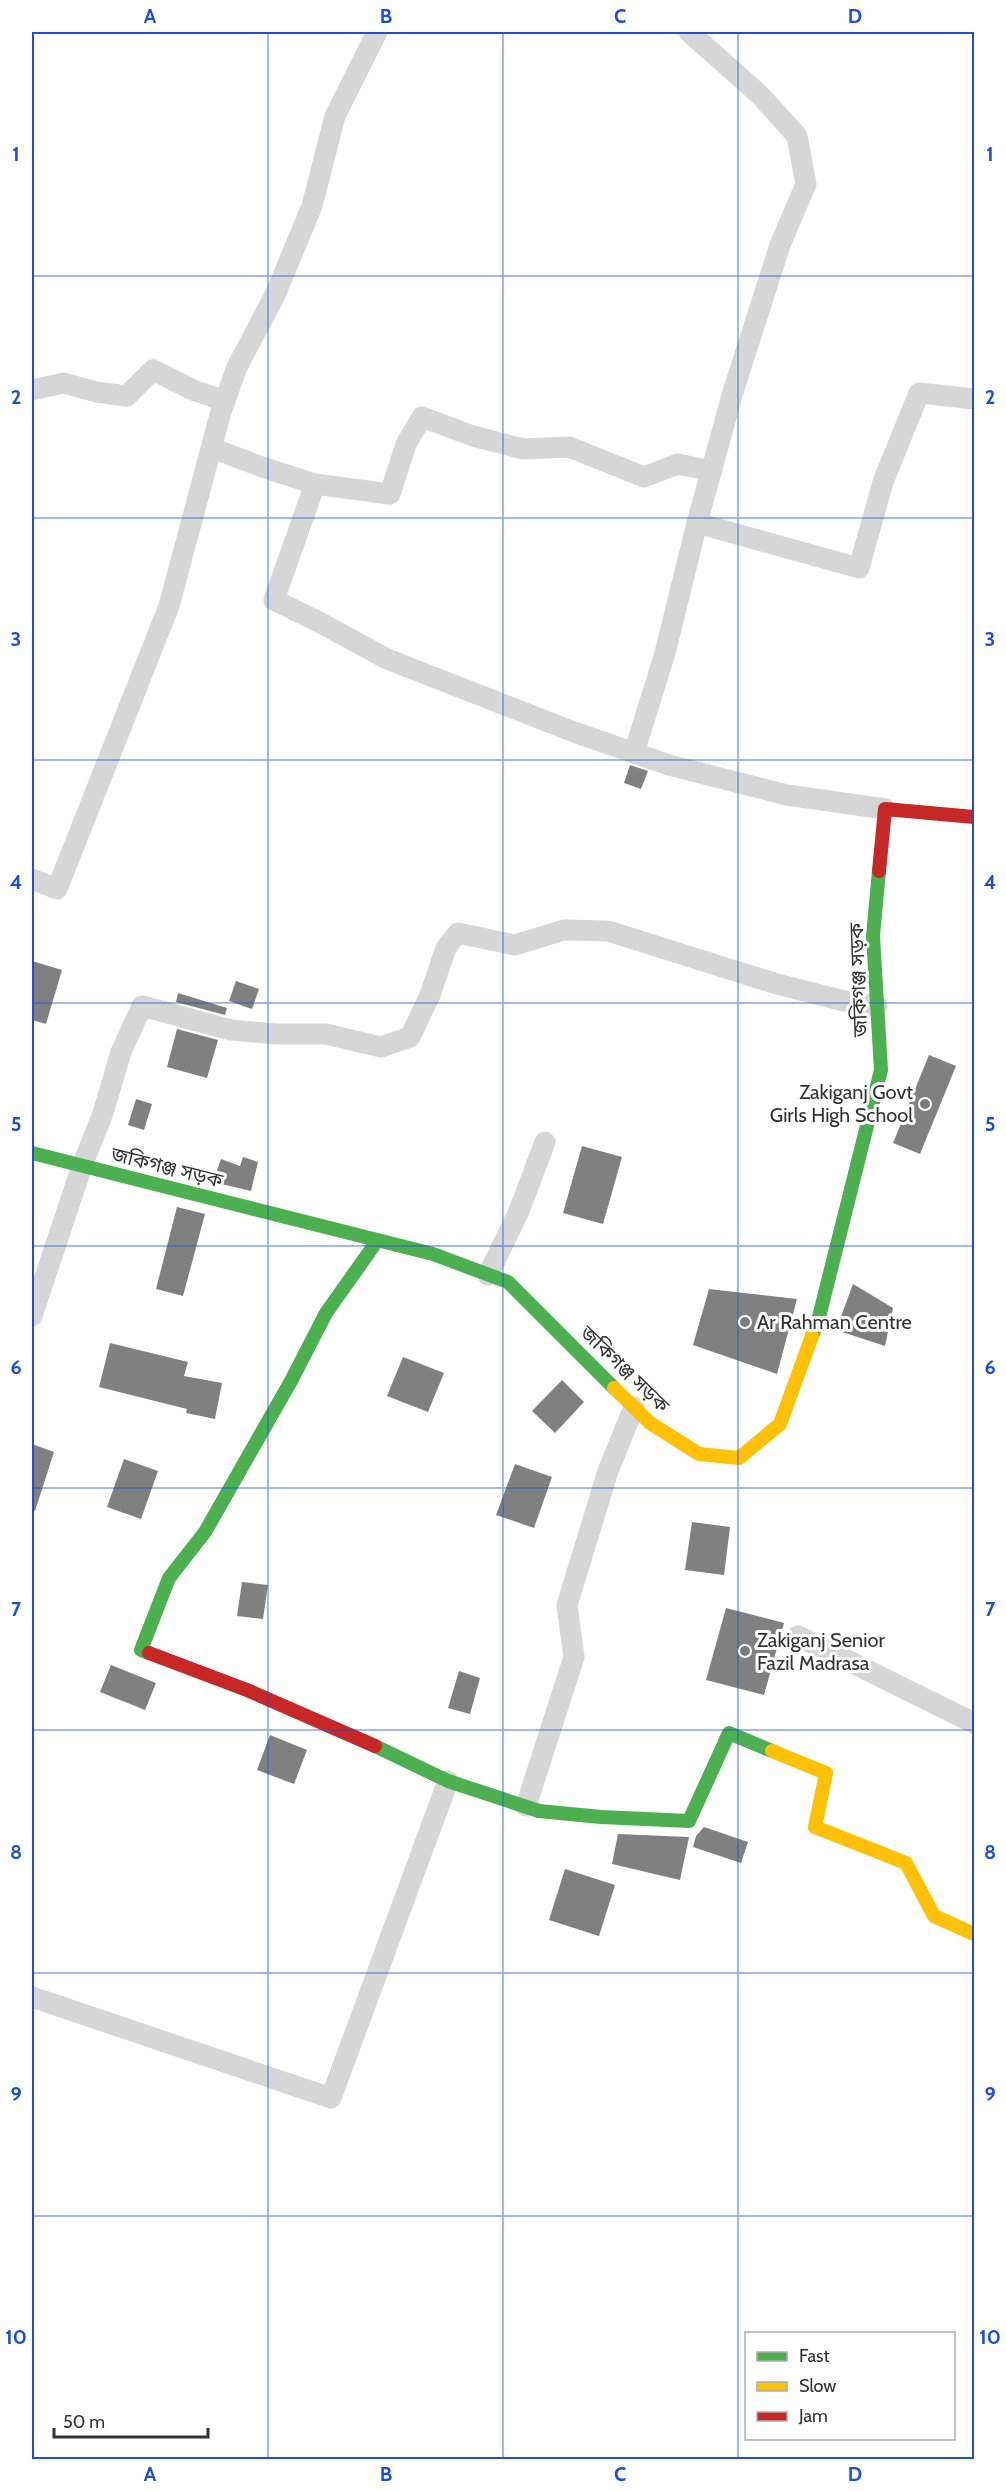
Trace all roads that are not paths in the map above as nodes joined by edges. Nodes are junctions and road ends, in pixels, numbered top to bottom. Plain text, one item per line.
1 (377, 32) edge
2 (689, 32) edge
3 (32, 390) edge
4 (975, 399) edge
5 (225, 401) junction
6 (212, 448) junction
7 (712, 471) junction
8 (315, 484) junction
9 (697, 523) junction
10 (634, 753) junction
11 (885, 809) junction
12 (975, 817) edge
13 (32, 879) edge
14 (877, 1006) junction
15 (545, 1142) dead end
16 (32, 1153) edge
17 (82, 1166) junction
18 (377, 1241) junction
19 (488, 1275) junction
20 (32, 1316) edge
21 (634, 1407) junction
22 (798, 1636) dead end
23 (975, 1723) edge
24 (448, 1781) junction
25 (525, 1806) junction
26 (975, 1934) edge
27 (32, 1997) edge

1 - 5 street
2 - 7 street
3 - 5 street
4 - 9 street
5 - 6 street
6 - 8 street
6 - 13 street
7 - 8 street
7 - 9 street
8 - 10 street
9 - 10 street
10 - 11 street
11 - 12 main road
11 - 14 main road, জকিগঞ্জ সড়ক
14 - 17 street
14 - 21 main road, জকিগঞ্জ সড়ক
15 - 19 street
16 - 17 main road, জকিগঞ্জ সড়ক
17 - 18 main road, জকিগঞ্জ সড়ক
17 - 20 street
18 - 19 main road, জকিগঞ্জ সড়ক
18 - 24 main road
19 - 21 main road, জকিগঞ্জ সড়ক
21 - 25 street
22 - 23 street
24 - 25 main road
24 - 27 street
25 - 26 main road

